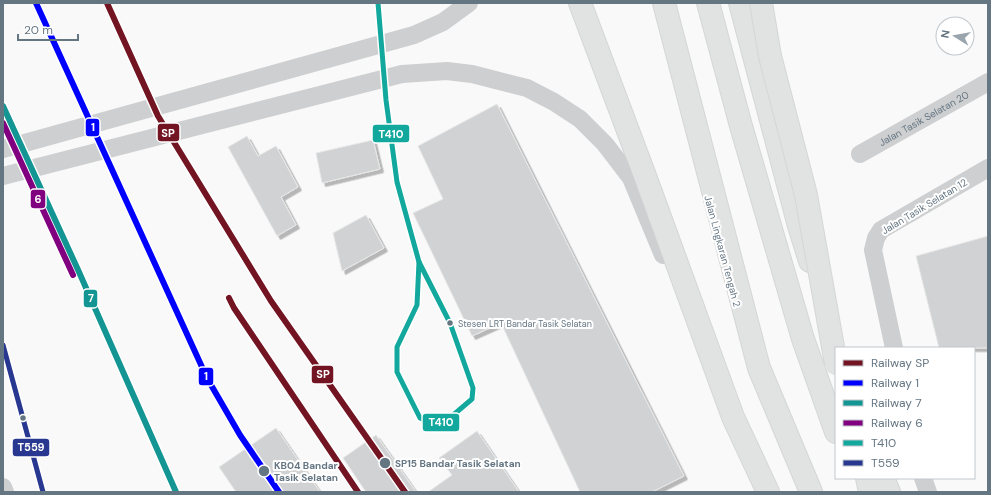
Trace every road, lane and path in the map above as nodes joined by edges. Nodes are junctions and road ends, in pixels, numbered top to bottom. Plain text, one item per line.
1 (469, 3) edge
2 (580, 3) edge
3 (654, 3) edge
4 (664, 3) edge
5 (708, 3) edge
6 (740, 3) edge
7 (761, 3) edge
8 (988, 82) edge
9 (3, 149) edge
10 (860, 154) dead end
11 (988, 168) edge
12 (3, 176) edge
13 (838, 347) edge
14 (894, 347) edge
15 (835, 360) edge
16 (733, 417) junction
17 (835, 429) edge
18 (856, 479) edge
19 (866, 479) edge
20 (883, 479) edge
21 (923, 479) edge
22 (3, 487) edge
23 (5, 492) edge
24 (768, 492) edge
25 (810, 492) edge
26 (862, 492) edge
27 (870, 492) edge
28 (889, 492) edge
29 (928, 492) edge

1 - 9 street
2 - 16 highway
3 - 25 highway, Jalan Lingkaran Tengah 2
4 - 25 highway
5 - 17 highway
6 - 13 highway
7 - 15 highway, bridge
8 - 10 street, Jalan Tasik Selatan 20
11 - 14 street, Jalan Tasik Selatan 12
12 - 16 street
16 - 24 highway
18 - 26 highway
19 - 27 highway
20 - 28 highway
21 - 29 street
22 - 23 street

